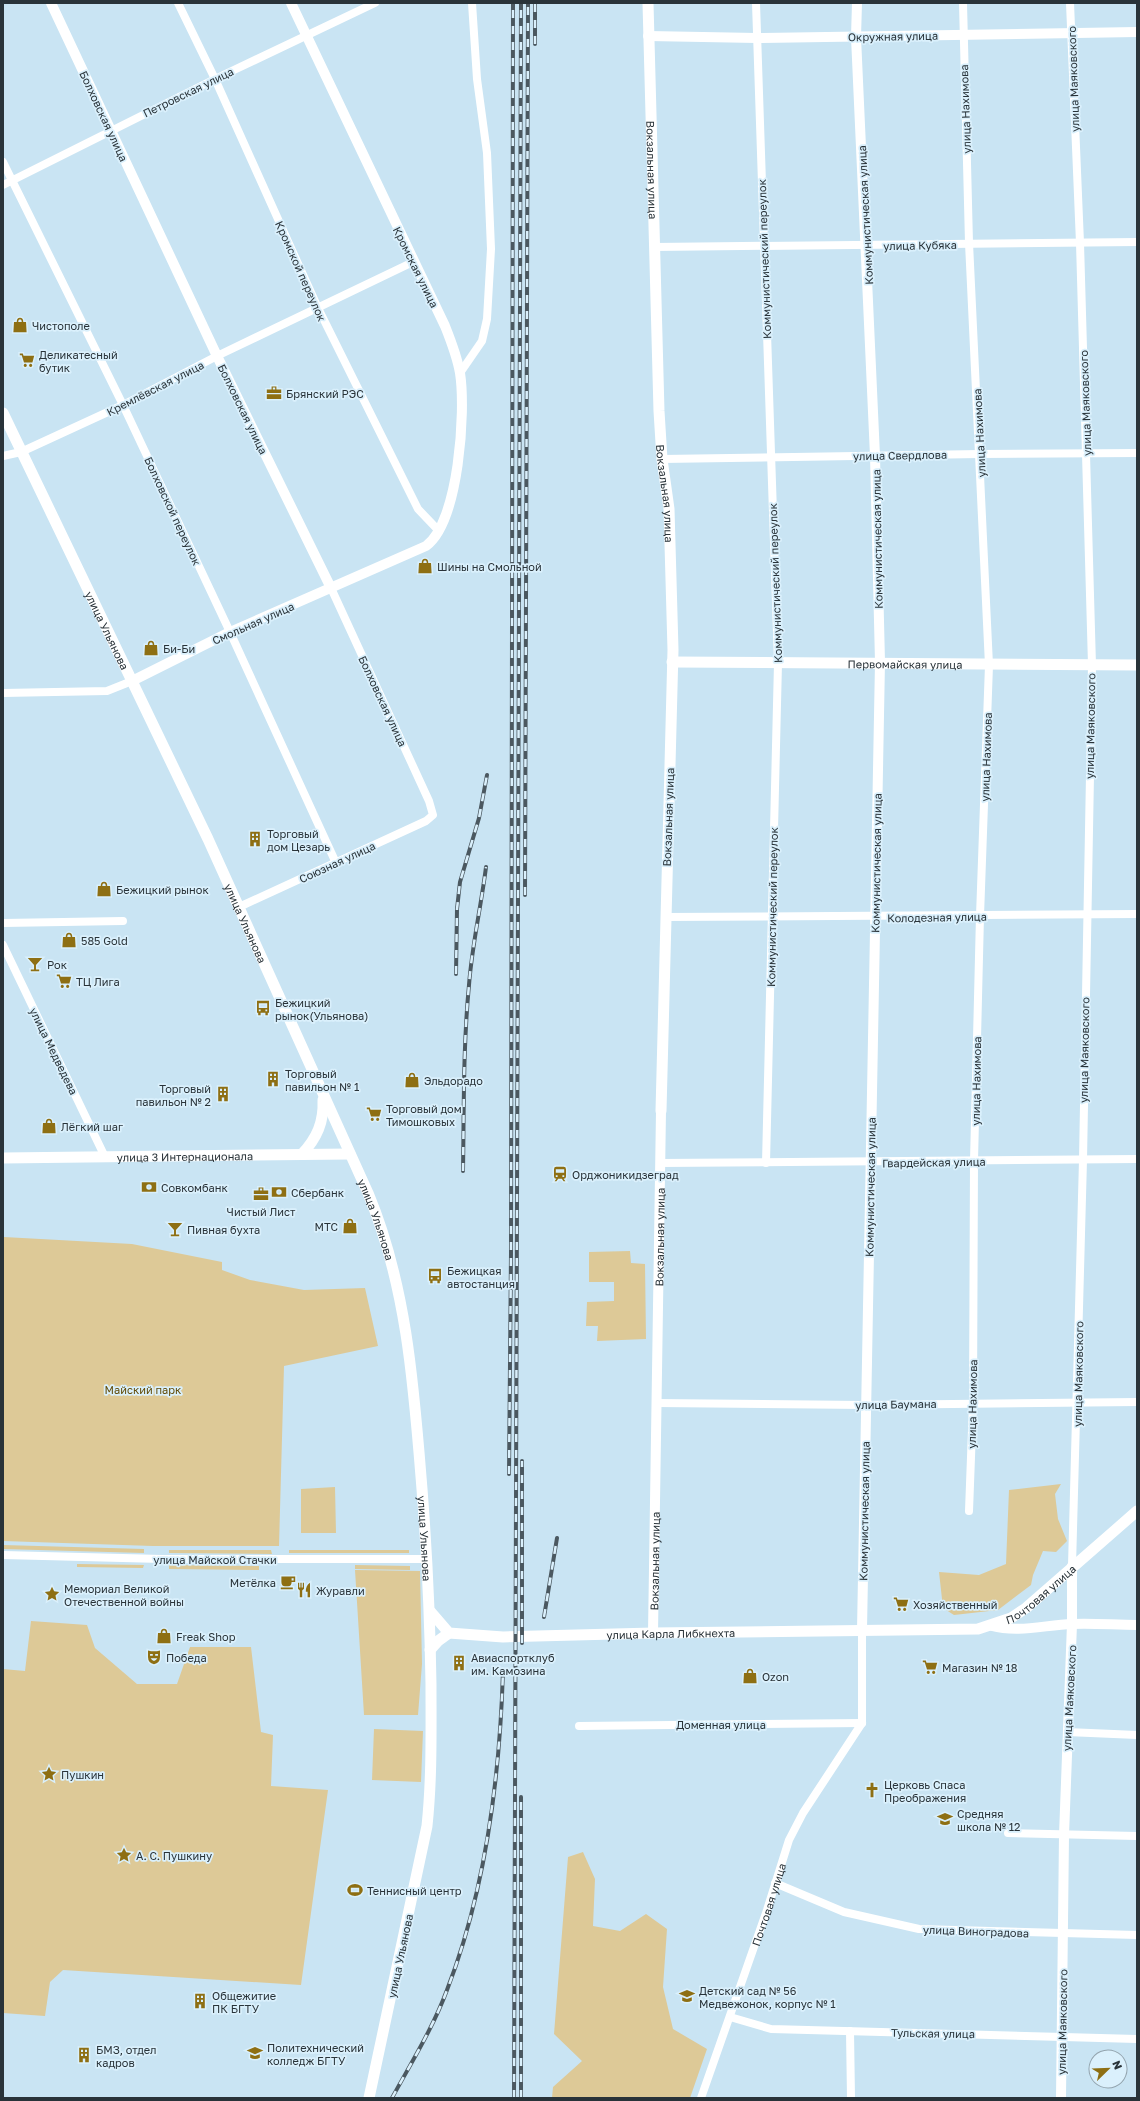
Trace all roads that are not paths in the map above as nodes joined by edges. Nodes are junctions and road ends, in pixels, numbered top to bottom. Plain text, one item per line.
1 (51, 3) edge
2 (178, 3) edge
3 (291, 3) edge
4 (375, 3) edge
5 (472, 3) edge
6 (648, 3) edge
7 (756, 3) edge
8 (857, 3) edge
9 (963, 3) edge
10 (1070, 3) edge
11 (1137, 32) edge
12 (1070, 33) junction
13 (963, 34) junction
14 (306, 36) junction
15 (648, 36) junction
16 (856, 37) junction
17 (757, 38) junction
18 (215, 79) junction
19 (111, 130) junction
20 (3, 162) edge
21 (12, 181) junction
22 (3, 185) edge
23 (1137, 242) edge
24 (1080, 243) junction
25 (969, 244) junction
26 (867, 246) junction
27 (654, 247) junction
28 (764, 247) junction
29 (413, 262) junction
30 (318, 308) junction
31 (217, 356) junction
32 (460, 373) junction
33 (123, 404) junction
34 (3, 413) edge
35 (22, 452) junction
36 (1137, 453) edge
37 (980, 454) junction
38 (1086, 454) junction
39 (3, 456) edge
40 (875, 456) junction
41 (771, 457) junction
42 (662, 459) junction
43 (439, 530) junction
44 (430, 543) joint
45 (331, 588) junction
46 (230, 632) junction
47 (672, 662) junction
48 (880, 662) junction
49 (778, 663) junction
50 (989, 665) junction
51 (1092, 665) junction
52 (1137, 665) edge
53 (132, 681) junction
54 (3, 693) edge
55 (433, 815) joint
56 (336, 863) junction
57 (239, 907) junction
58 (1137, 914) edge
59 (772, 916) junction
60 (980, 916) junction
61 (1086, 916) junction
62 (666, 917) junction
63 (874, 917) junction
64 (123, 921) dead end
65 (3, 923) edge
66 (3, 945) edge
67 (323, 1095) junction
68 (661, 1111) joint
69 (302, 1154) junction
70 (350, 1154) junction
71 (106, 1157) junction
72 (3, 1158) edge
73 (1137, 1159) edge
74 (1083, 1160) junction
75 (974, 1161) junction
76 (870, 1162) junction
77 (660, 1163) junction
78 (766, 1163) junction
79 (1137, 1402) edge
80 (656, 1403) junction
81 (972, 1403) junction
82 (1078, 1404) junction
83 (865, 1405) junction
84 (969, 1511) dead end
85 (1137, 1511) edge
86 (3, 1555) edge
87 (428, 1559) junction
88 (1072, 1566) junction
89 (430, 1611) junction
90 (1072, 1624) junction
91 (1137, 1625) edge
92 (992, 1626) junction
93 (922, 1629) joint
94 (862, 1630) junction
95 (448, 1633) junction
96 (653, 1633) junction
97 (430, 1650) junction
98 (862, 1723) junction
99 (579, 1726) dead end
100 (1067, 1732) junction
101 (1137, 1735) edge
102 (1008, 1833) dead end
103 (1064, 1834) junction
104 (1137, 1836) edge
105 (775, 1883) junction
106 (1064, 1933) junction
107 (1137, 1935) edge
108 (730, 2017) junction
109 (850, 2031) junction
110 (1062, 2036) junction
111 (1137, 2039) edge
112 (369, 2098) edge
113 (701, 2098) edge
114 (851, 2098) edge
115 (1061, 2098) edge

1 - 19 street, Болховская улица
2 - 18 street, Кромской переулок
3 - 14 street, Кромская улица
4 - 14 street, Петровская улица
5 - 32 street
6 - 15 main road, Вокзальная улица
7 - 17 street, Коммунистический переулок
8 - 16 street, Коммунистическая улица
9 - 13 street, улица Нахимова
10 - 12 street, улица Маяковского
11 - 12 street, Окружная улица
12 - 13 street, Окружная улица
12 - 24 street, улица Маяковского
13 - 16 street, Окружная улица
13 - 25 street, улица Нахимова
14 - 18 street, Петровская улица
14 - 29 street, Кромская улица
15 - 17 street, Окружная улица
15 - 27 main road, Вокзальная улица
16 - 17 street, Окружная улица
16 - 26 street, Коммунистическая улица
17 - 28 street, Коммунистический переулок
18 - 19 street, Петровская улица
18 - 30 street, Кромской переулок
19 - 21 street, Петровская улица
19 - 31 street, Болховская улица
20 - 21 street, Болховской переулок
21 - 22 street, Петровская улица
21 - 33 street, Болховской переулок
23 - 24 street, улица Кубяка
24 - 25 street, улица Кубяка
24 - 38 street, улица Маяковского
25 - 26 street, улица Кубяка
25 - 37 street, улица Нахимова
26 - 28 street, улица Кубяка
26 - 40 street, Коммунистическая улица
27 - 28 street, улица Кубяка
27 - 42 main road, Вокзальная улица
28 - 41 street, Коммунистический переулок
29 - 30 street, Кремлёвская улица
29 - 32 street, Кромская улица
30 - 31 street, Кремлёвская улица
30 - 43 street, Кромской переулок
31 - 33 street, Кремлёвская улица
31 - 45 street, Болховская улица
32 - 43 street, Кромская улица
33 - 35 street, Кремлёвская улица
33 - 46 street, Болховской переулок
34 - 35 main road, улица Ульянова
35 - 39 street, Кремлёвская улица
35 - 53 main road, улица Ульянова
36 - 38 street, улица Свердлова
37 - 38 street, улица Свердлова
37 - 40 street, улица Свердлова
37 - 50 street, улица Нахимова
38 - 51 street, улица Маяковского
40 - 41 street, улица Свердлова
40 - 48 street, Коммунистическая улица
41 - 42 street, улица Свердлова
41 - 49 street, Коммунистический переулок
42 - 47 main road, Вокзальная улица
43 - 44 street, Кромская улица
44 - 45 street, Смольная улица
45 - 46 street, Смольная улица
45 - 55 street, Болховская улица
46 - 53 street, Смольная улица
46 - 56 street, Болховской переулок
47 - 49 main road, Первомайская улица
47 - 62 main road, Вокзальная улица
48 - 49 main road, Первомайская улица
48 - 50 main road, Первомайская улица
48 - 63 street, Коммунистическая улица
49 - 59 street, Коммунистический переулок
50 - 51 main road, Первомайская улица
50 - 60 street, улица Нахимова
51 - 52 main road, Первомайская улица
51 - 61 street, улица Маяковского
53 - 54 street, Смольная улица
53 - 57 main road, улица Ульянова
55 - 56 street, Союзная улица
56 - 57 street, Союзная улица
57 - 67 main road, улица Ульянова
58 - 61 street, Колодезная улица
59 - 62 street, Колодезная улица
59 - 63 street, Колодезная улица
59 - 78 street, Коммунистический переулок
60 - 61 street, Колодезная улица
60 - 63 street, Колодезная улица
60 - 75 street, улица Нахимова
61 - 74 street, улица Маяковского
62 - 68 main road, Вокзальная улица
63 - 76 street, Коммунистическая улица
64 - 65 street
66 - 71 street, улица Медведева
67 - 69 main road
67 - 70 main road, улица Ульянова
68 - 77 street, Вокзальная улица
69 - 70 main road, улица 3 Интернационала
69 - 71 main road, улица 3 Интернационала
70 - 87 main road, улица Ульянова
71 - 72 main road, улица 3 Интернационала
73 - 74 street, Гвардейская улица
74 - 75 street, Гвардейская улица
74 - 82 street, улица Маяковского
75 - 76 street, Гвардейская улица
75 - 81 street, улица Нахимова
76 - 78 street, Гвардейская улица
76 - 83 street, Коммунистическая улица
77 - 78 street, Гвардейская улица
77 - 80 street, Вокзальная улица
79 - 82 street, улица Баумана
80 - 83 street, улица Баумана
80 - 96 street, Вокзальная улица
81 - 82 street, улица Баумана
81 - 83 street, улица Баумана
81 - 84 street, улица Нахимова
82 - 88 street, улица Маяковского
83 - 94 street, Коммунистическая улица
85 - 88 main road, Почтовая улица
86 - 87 street, улица Майской Стачки
87 - 89 main road, улица Ульянова
88 - 90 street, улица Маяковского
88 - 92 main road, Почтовая улица
89 - 95 main road
89 - 97 main road, улица Ульянова
90 - 91 street
90 - 92 street
90 - 100 street, улица Маяковского
92 - 93 main road, Почтовая улица
93 - 94 main road, улица Карла Либкнехта
94 - 96 main road, улица Карла Либкнехта
94 - 98 street, Коммунистическая улица
95 - 96 main road, улица Карла Либкнехта
95 - 97 main road
97 - 112 main road, улица Ульянова
98 - 99 street, Доменная улица
98 - 105 street, Почтовая улица
100 - 101 street
100 - 103 street, улица Маяковского
102 - 103 street
103 - 104 street
103 - 106 street, улица Маяковского
105 - 106 street, улица Виноградова
105 - 108 street, Почтовая улица
106 - 107 street, улица Виноградова
106 - 110 street, улица Маяковского
108 - 109 street, Тульская улица
108 - 113 street, Почтовая улица
109 - 110 street, Тульская улица
109 - 114 street
110 - 111 street, Тульская улица
110 - 115 street, улица Маяковского

